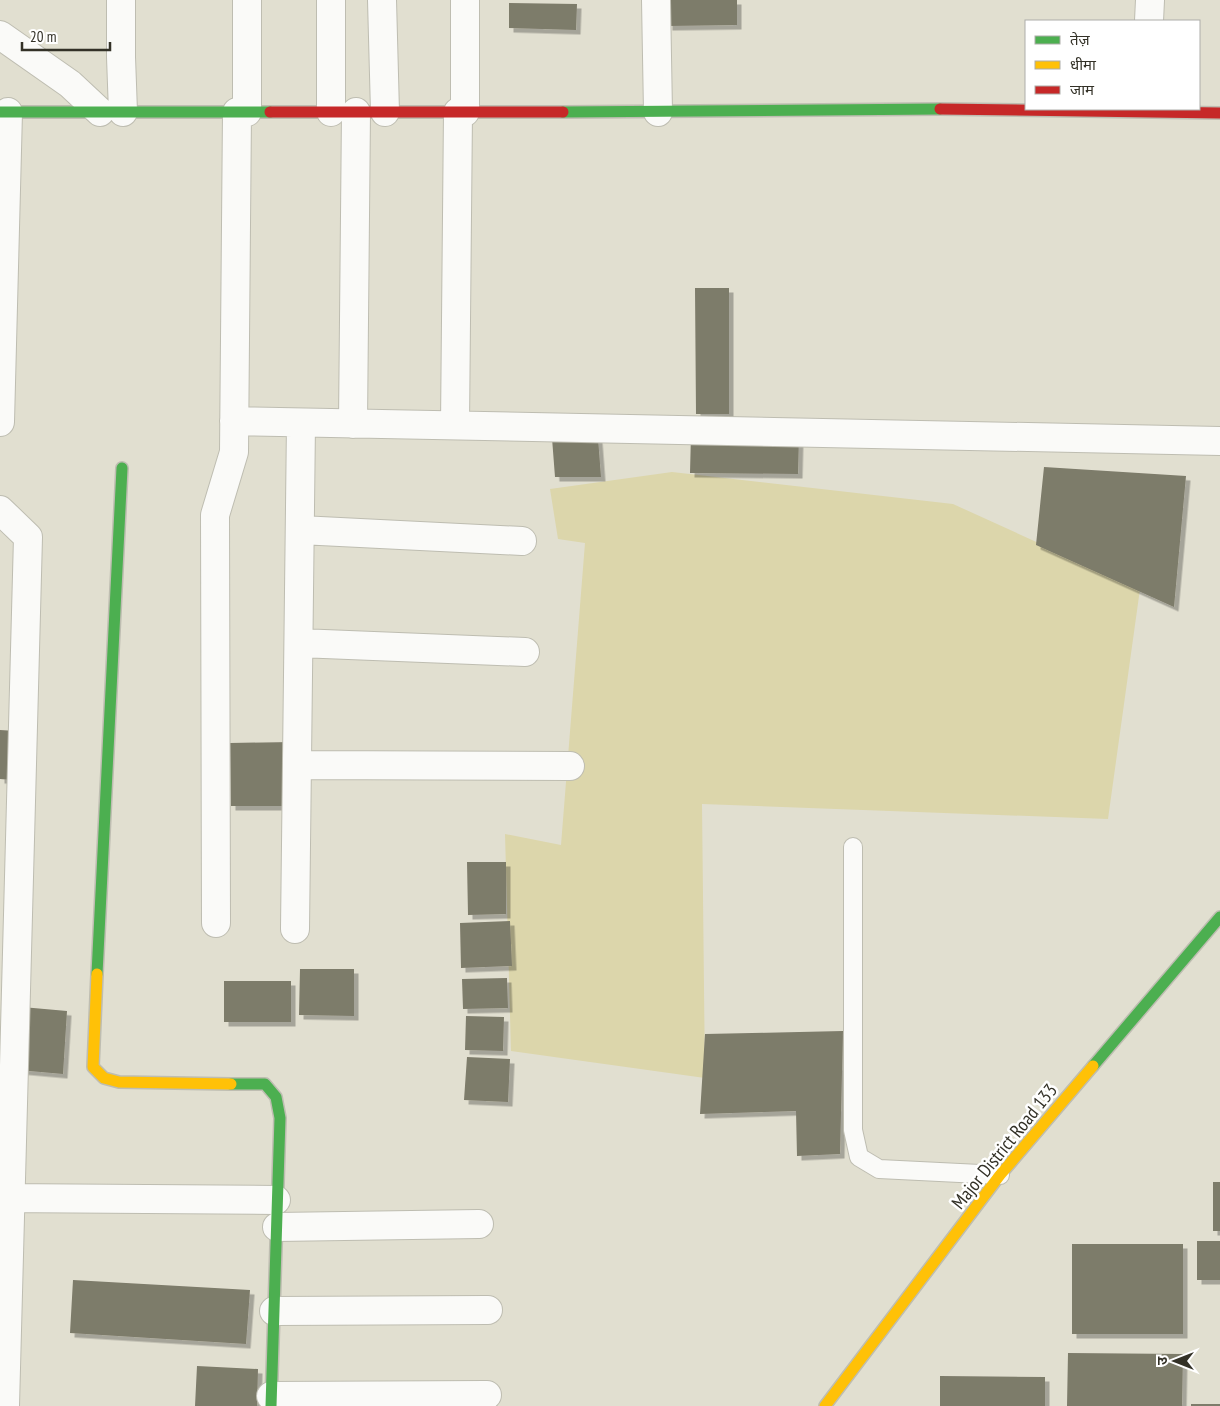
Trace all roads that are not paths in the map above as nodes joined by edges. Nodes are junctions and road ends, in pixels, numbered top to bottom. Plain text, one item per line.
1 (121, 0) edge
2 (247, 0) edge
3 (331, 0) edge
4 (382, 0) edge
5 (465, 0) edge
6 (656, 0) edge
7 (1150, 0) edge
8 (1149, 20) edge
9 (0, 35) edge
10 (1025, 109) edge
11 (1147, 110) edge
12 (4, 112) edge
13 (111, 112) junction
14 (242, 112) junction
15 (344, 112) junction
16 (384, 112) junction
17 (462, 112) junction
18 (658, 112) junction
19 (1220, 114) edge
20 (234, 421) junction
21 (0, 422) edge
22 (301, 423) junction
23 (353, 424) junction
24 (455, 425) junction
25 (1220, 441) edge
26 (122, 468) dead end
27 (0, 510) edge
28 (300, 530) junction
29 (522, 541) dead end
30 (299, 643) junction
31 (525, 652) dead end
32 (297, 765) junction
33 (570, 766) dead end
34 (853, 848) dead end
35 (1220, 917) edge
36 (216, 923) dead end
37 (295, 929) dead end
38 (1000, 1175) junction
39 (5, 1198) edge
40 (276, 1200) junction
41 (478, 1224) dead end
42 (277, 1227) junction
43 (488, 1310) dead end
44 (274, 1311) junction
45 (487, 1395) dead end
46 (271, 1401) edge
47 (4, 1406) edge
48 (825, 1406) edge

1 - 13 street
2 - 14 street
3 - 15 street
4 - 16 street
5 - 17 street
6 - 18 street
7 - 8 street
9 - 13 street
10 - 18 street
11 - 19 street
12 - 13 street
12 - 21 street
13 - 14 street
14 - 15 street
14 - 20 street
15 - 16 street
15 - 23 street
16 - 17 street
17 - 18 street
17 - 24 street
20 - 22 street
20 - 36 street
22 - 23 street
22 - 28 street
23 - 24 street
24 - 25 street
26 - 40 street
27 - 39 street
28 - 29 street
28 - 30 street
30 - 31 street
30 - 32 street
32 - 33 street
32 - 37 street
34 - 38 lane
35 - 38 street, Major District Road 133
38 - 48 street, Major District Road 133
39 - 40 street
39 - 47 street
40 - 42 street
41 - 42 street
42 - 44 street
43 - 44 street
44 - 46 street
45 - 46 street

